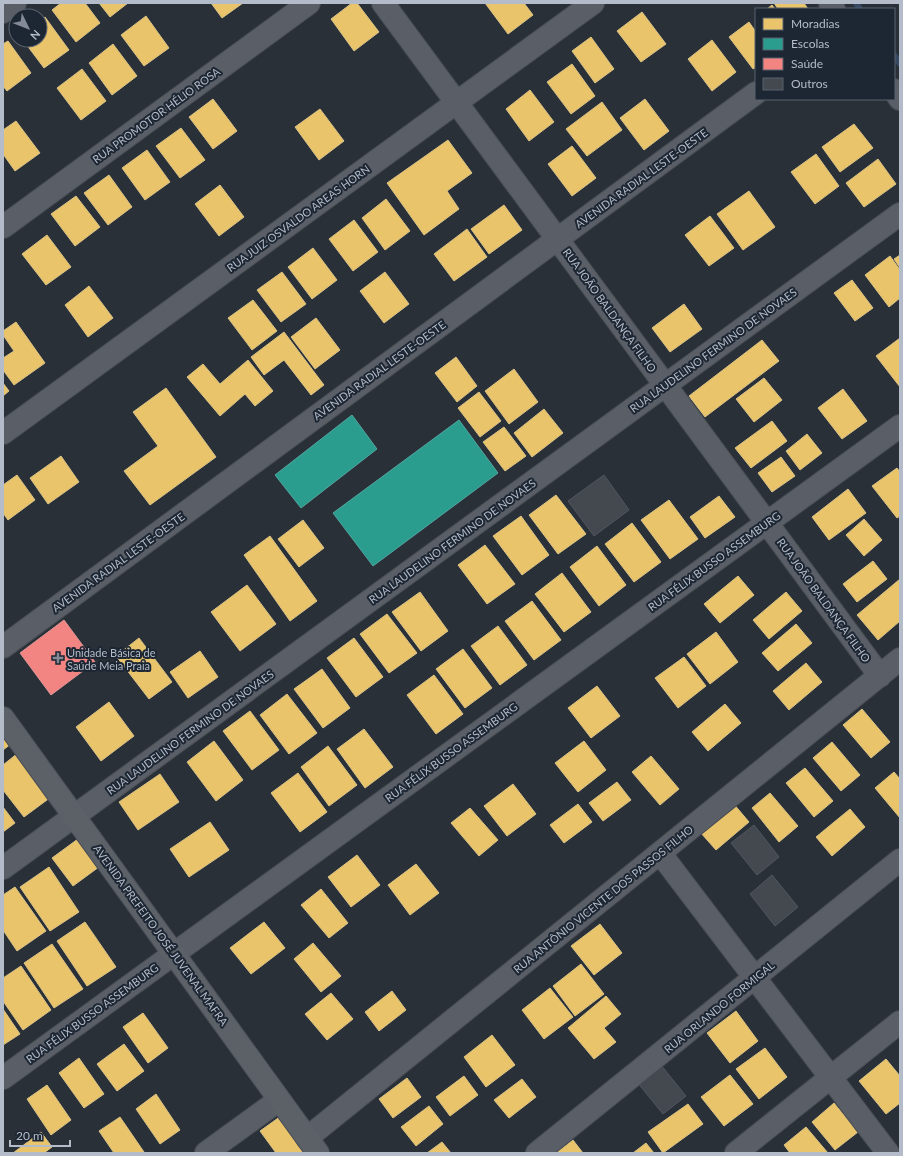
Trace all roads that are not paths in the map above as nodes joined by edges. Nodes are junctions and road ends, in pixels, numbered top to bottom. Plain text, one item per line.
1 (15, 3) edge
2 (309, 3) edge
3 (383, 3) edge
4 (593, 3) edge
5 (3, 12) edge
6 (755, 94) edge
7 (457, 102) junction
8 (900, 214) edge
9 (3, 228) edge
10 (558, 239) junction
11 (665, 385) junction
12 (900, 426) edge
13 (3, 433) edge
14 (767, 522) junction
15 (3, 647) edge
16 (900, 659) edge
17 (880, 676) junction
18 (3, 718) edge
19 (74, 816) junction
20 (660, 853) junction
21 (900, 860) edge
22 (3, 868) edge
23 (174, 954) junction
24 (755, 978) junction
25 (900, 1022) edge
26 (3, 1078) edge
27 (830, 1078) junction
28 (279, 1100) junction
29 (312, 1145) edge
30 (206, 1153) edge
31 (537, 1153) edge
32 (736, 1153) edge
33 (888, 1153) edge

1 - 5 street
2 - 9 street, RUA PROMOTOR HÉLIO ROSA
3 - 7 street, RUA JOÃO BALDANÇA FILHO
4 - 7 street, RUA JUIZ OSVALDO AREAS HORN
6 - 10 street, AVENIDA RADIAL LESTE-OESTE
7 - 10 street, RUA JOÃO BALDANÇA FILHO
7 - 13 street, RUA JUIZ OSVALDO AREAS HORN
8 - 11 street, RUA LAUDELINO FERMINO DE NOVAES
10 - 11 street, RUA JOÃO BALDANÇA FILHO
10 - 15 street, AVENIDA RADIAL LESTE-OESTE
11 - 14 street, RUA JOÃO BALDANÇA FILHO
11 - 19 street, RUA LAUDELINO FERMINO DE NOVAES
12 - 14 street, RUA FÉLIX BUSSO ASSEMBURG
14 - 17 street, RUA JOÃO BALDANÇA FILHO
14 - 23 street, RUA FÉLIX BUSSO ASSEMBURG
16 - 17 street, RUA ANTÔNIO VICENTE DOS PASSOS FILHO
17 - 20 street, RUA ANTÔNIO VICENTE DOS PASSOS FILHO
18 - 19 main road, AVENIDA PREFEITO JOSÉ JUVENAL MAFRA
19 - 22 street, RUA LAUDELINO FERMINO DE NOVAES
19 - 23 main road, AVENIDA PREFEITO JOSÉ JUVENAL MAFRA
20 - 24 street
20 - 29 street, RUA ANTÔNIO VICENTE DOS PASSOS FILHO
21 - 24 street, RUA ORLANDO FORMIGAL
23 - 26 street, RUA FÉLIX BUSSO ASSEMBURG
23 - 28 main road, AVENIDA PREFEITO JOSÉ JUVENAL MAFRA
24 - 27 street
24 - 31 street, RUA ORLANDO FORMIGAL
25 - 27 street
27 - 32 street
27 - 33 street
28 - 29 main road, AVENIDA PREFEITO JOSÉ JUVENAL MAFRA
28 - 30 street

